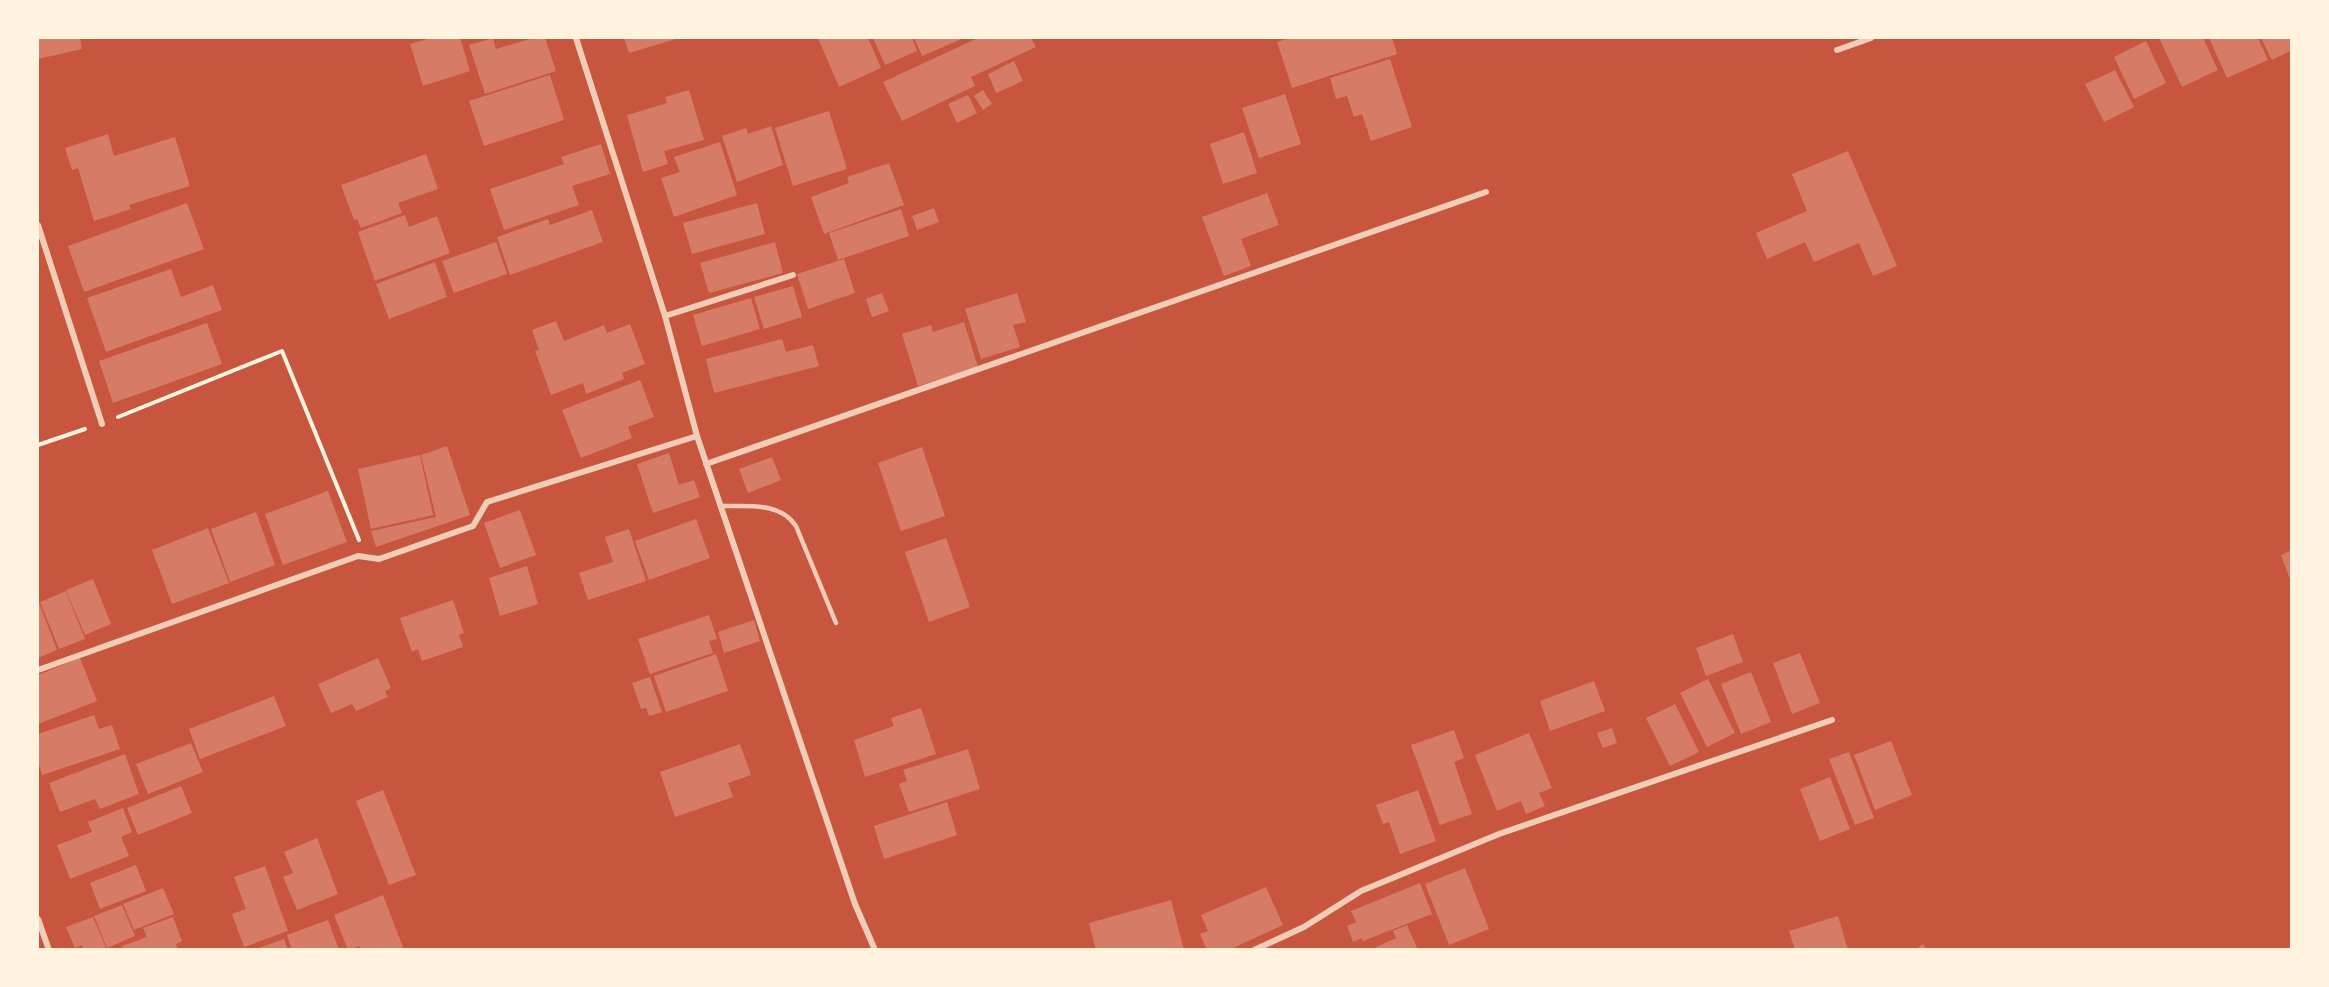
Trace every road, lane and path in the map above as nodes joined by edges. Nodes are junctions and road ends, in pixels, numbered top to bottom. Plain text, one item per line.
1 (576, 38) edge
2 (1870, 38) edge
3 (1837, 50) dead end
4 (1486, 192) dead end
5 (38, 225) edge
6 (793, 275) dead end
7 (665, 316) junction
8 (102, 424) junction
9 (697, 436) junction
10 (38, 445) edge
11 (706, 464) junction
12 (720, 506) junction
13 (358, 556) junction
14 (836, 623) dead end
15 (38, 670) edge
16 (1832, 720) dead end
17 (38, 919) edge
18 (49, 950) edge
19 (875, 950) edge
20 (1254, 950) edge

1 - 7 street
2 - 3 street
4 - 11 street
5 - 8 street
6 - 7 street
7 - 9 street
8 - 10 path
8 - 13 path
9 - 11 street
9 - 13 street
11 - 12 street
12 - 14 lane
12 - 19 street
13 - 15 street
16 - 20 street
17 - 18 street

